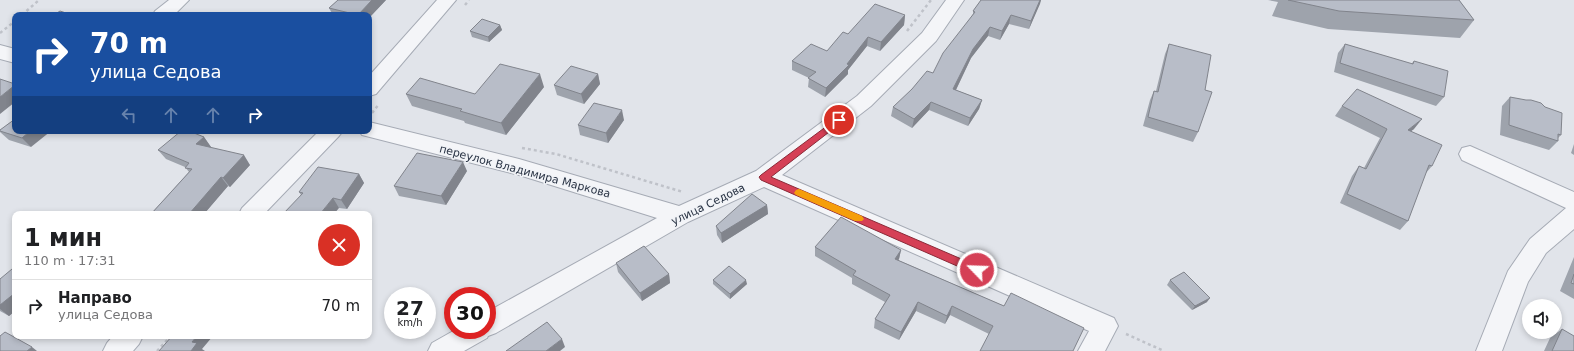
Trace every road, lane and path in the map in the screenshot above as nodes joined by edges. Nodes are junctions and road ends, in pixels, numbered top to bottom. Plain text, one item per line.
1 (39, 0) edge
2 (180, 0) edge
3 (447, 0) edge
4 (931, 0) edge
5 (955, 0) edge
6 (25, 12) edge
7 (166, 12) edge
8 (12, 23) edge
9 (906, 32) dead end
10 (0, 33) edge
11 (0, 52) edge
12 (12, 55) edge
13 (372, 86) edge
14 (372, 131) edge
15 (329, 134) edge
16 (1470, 154) dead end
17 (764, 177) junction
18 (1574, 202) edge
19 (253, 211) edge
20 (1574, 215) edge
21 (680, 216) junction
22 (496, 320) edge
23 (1105, 326) junction
24 (127, 339) edge
25 (168, 339) edge
26 (462, 339) edge
27 (116, 351) edge
28 (158, 351) edge
29 (440, 351) edge
30 (1091, 351) edge
31 (1164, 351) edge
32 (1489, 351) edge

1 - 6 path
2 - 7 street
3 - 13 street
4 - 9 path
5 - 17 street, улица Седова
8 - 10 path
11 - 12 street
14 - 21 street, переулок Владимира Маркова
15 - 19 street
16 - 18 street
17 - 21 street, улица Седова
17 - 23 street
20 - 32 street
21 - 22 street, улица Седова
23 - 30 street
23 - 31 path
24 - 27 street
25 - 28 path
26 - 29 street

